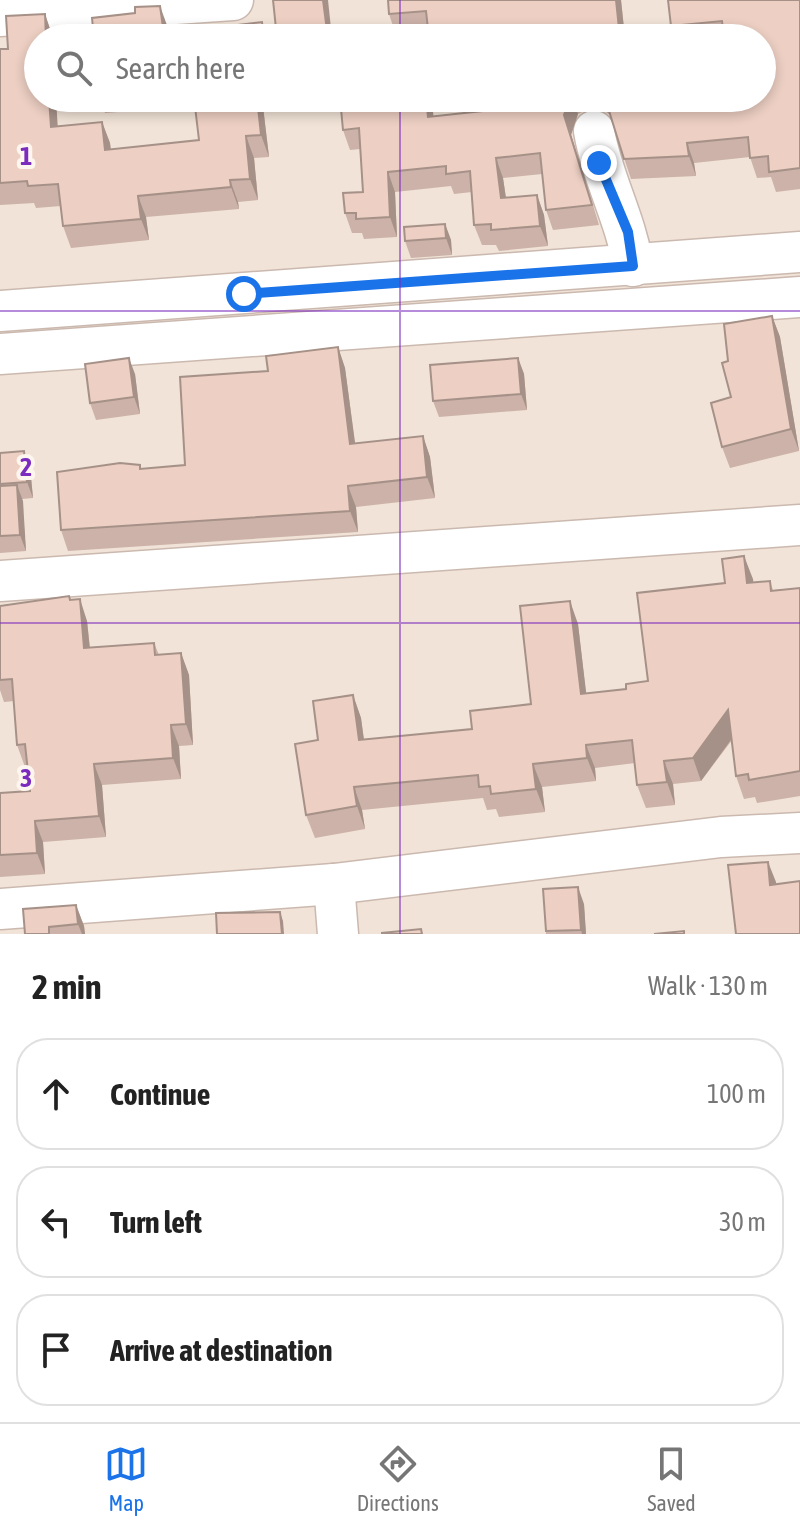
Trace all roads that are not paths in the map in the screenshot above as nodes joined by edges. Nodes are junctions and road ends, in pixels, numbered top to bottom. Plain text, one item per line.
1 (233, 0) edge
2 (0, 16) edge
3 (594, 131) dead end
4 (800, 252) edge
5 (633, 266) junction
6 (800, 297) edge
7 (0, 311) edge
8 (0, 354) edge
9 (800, 525) edge
10 (0, 581) edge
11 (800, 833) edge
12 (334, 884) junction
13 (0, 909) edge
14 (338, 934) edge

1 - 2 street
3 - 5 street
4 - 5 street
5 - 7 street
6 - 8 street
9 - 10 street
11 - 12 street
12 - 13 street
12 - 14 street

